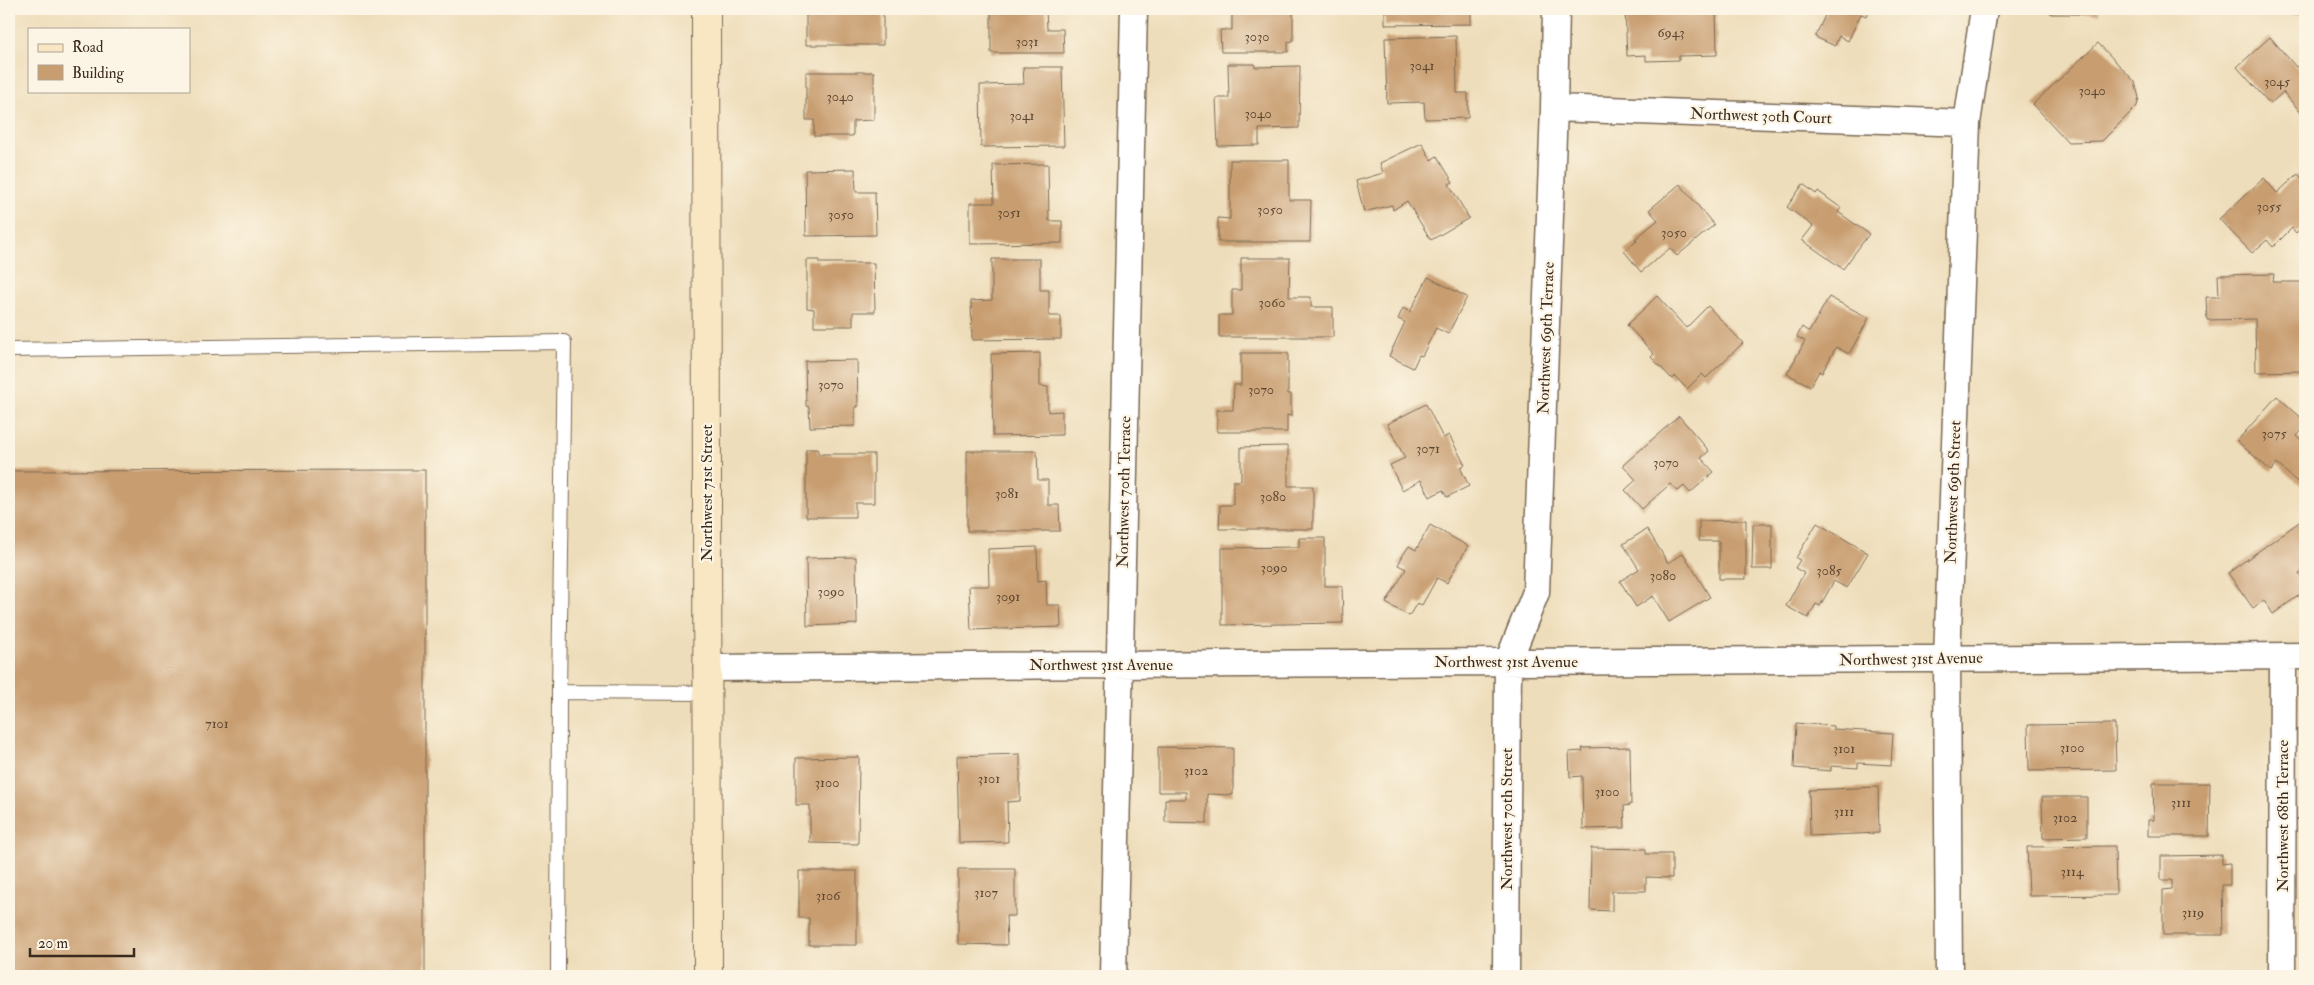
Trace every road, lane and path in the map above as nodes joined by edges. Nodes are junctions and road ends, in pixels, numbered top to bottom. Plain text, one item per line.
1 (706, 9) edge
2 (1134, 9) edge
3 (1556, 9) edge
4 (1984, 9) edge
5 (1554, 108) junction
6 (1967, 123) junction
7 (9, 350) edge
8 (2294, 656) edge
9 (1947, 658) junction
10 (1508, 662) junction
11 (1120, 665) junction
12 (707, 681) junction
13 (559, 692) junction
14 (558, 976) edge
15 (708, 976) edge
16 (1113, 976) edge
17 (1506, 976) edge
18 (1949, 976) edge
19 (2282, 976) edge

1 - 12 street, Northwest 71st Street
2 - 11 street, Northwest 70th Terrace
3 - 5 street, Northwest 69th Terrace
4 - 6 street, Northwest 69th Street
5 - 6 street, Northwest 30th Court
5 - 10 street, Northwest 69th Terrace
6 - 9 street, Northwest 69th Street
7 - 13 lane
8 - 9 street, Northwest 31st Avenue
8 - 19 street, Northwest 68th Terrace
9 - 10 street, Northwest 31st Avenue
9 - 18 street, Northwest 69th Street
10 - 11 street, Northwest 31st Avenue
10 - 17 street, Northwest 70th Street
11 - 12 street, Northwest 31st Avenue
11 - 16 street, Northwest 70th Terrace
12 - 13 lane
12 - 15 street, Northwest 71st Street
13 - 14 lane

